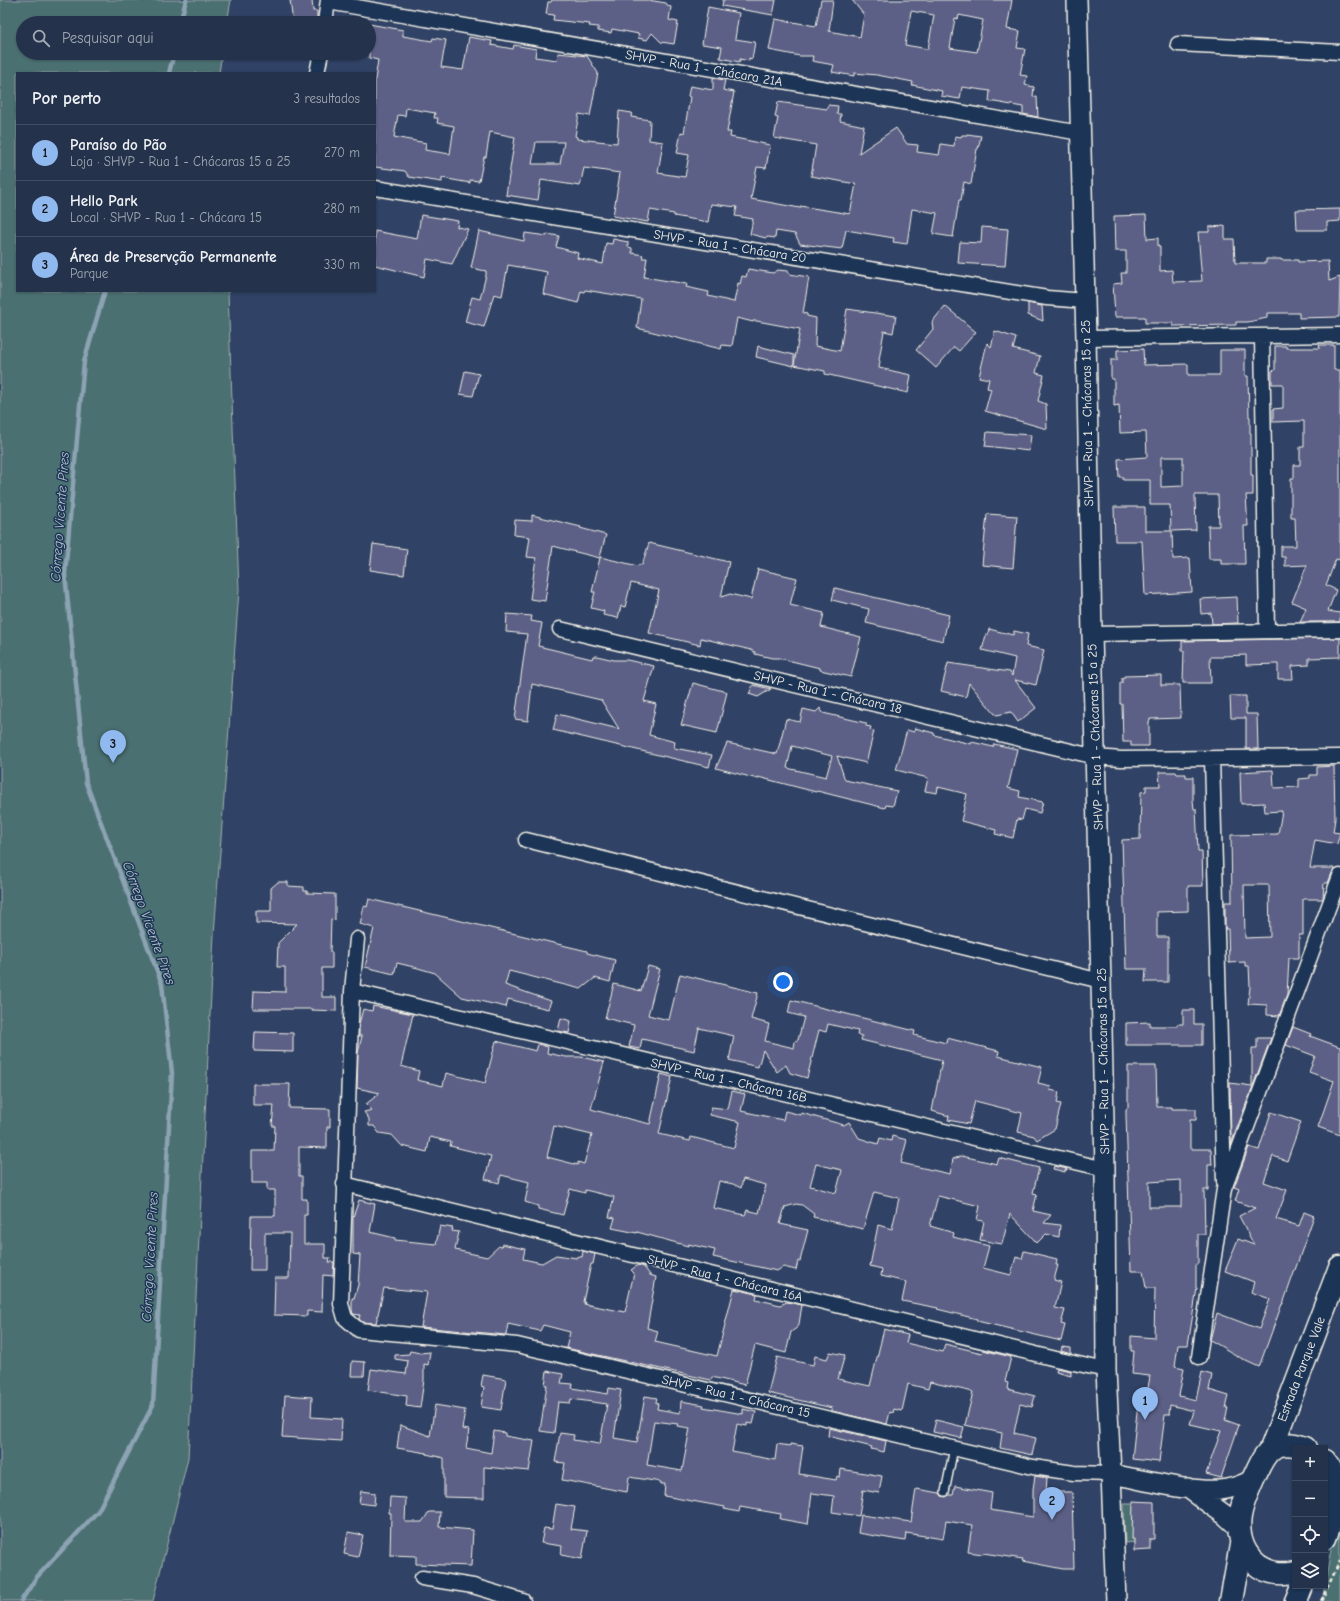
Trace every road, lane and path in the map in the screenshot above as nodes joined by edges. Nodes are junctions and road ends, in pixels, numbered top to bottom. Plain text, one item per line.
1 (1077, 0) edge
2 (328, 1) edge
3 (326, 16) edge
4 (1178, 44) dead end
5 (1340, 52) edge
6 (320, 60) edge
7 (317, 72) edge
8 (1080, 133) junction
9 (376, 188) edge
10 (1085, 301) junction
11 (1262, 336) junction
12 (1340, 336) edge
13 (1086, 338) junction
14 (560, 629) dead end
15 (1340, 630) edge
16 (1268, 631) junction
17 (1092, 634) junction
18 (1096, 757) junction
19 (1340, 757) edge
20 (1212, 758) junction
21 (526, 840) dead end
22 (1340, 876) edge
23 (356, 939) dead end
24 (1101, 981) junction
25 (352, 991) junction
26 (1105, 1169) junction
27 (344, 1184) junction
28 (1224, 1189) junction
29 (1340, 1268) edge
30 (1199, 1357) dead end
31 (1106, 1370) junction
32 (1293, 1445) edge
33 (954, 1448) junction
34 (1271, 1449) junction
35 (1333, 1469) edge
36 (1111, 1474) junction
37 (1253, 1479) junction
38 (1186, 1487) junction
39 (945, 1492) dead end
40 (1328, 1529) edge
41 (1240, 1536) junction
42 (1340, 1561) edge
43 (1292, 1572) edge
44 (422, 1578) dead end
45 (1301, 1589) edge
46 (523, 1601) edge
47 (1116, 1601) edge
48 (1231, 1601) edge
49 (1296, 1601) edge
50 (1322, 1601) edge

1 - 8 street, SHVP - Rua 1 - Chácaras 15 a 25
2 - 3 street
2 - 8 street, SHVP - Rua 1 - Chácara 21A
4 - 5 street
6 - 7 street
8 - 10 street, SHVP - Rua 1 - Chácaras 15 a 25
9 - 10 street, SHVP - Rua 1 - Chácara 20
10 - 13 street, SHVP - Rua 1 - Chácaras 15 a 25
11 - 12 street
11 - 13 street
11 - 16 street
13 - 17 street, SHVP - Rua 1 - Chácaras 15 a 25
14 - 18 street, SHVP - Rua 1 - Chácara 18
15 - 16 street
16 - 17 street
17 - 18 street, SHVP - Rua 1 - Chácaras 15 a 25
18 - 20 street, SHVP - Rua 1 - Chácara 18
18 - 24 street, SHVP - Rua 1 - Chácaras 15 a 25
19 - 20 street, SHVP - Rua 1 - Chácara 18
20 - 28 street
21 - 24 street
22 - 28 street
23 - 25 street
24 - 26 street, SHVP - Rua 1 - Chácaras 15 a 25
25 - 26 street, SHVP - Rua 1 - Chácara 16B
25 - 27 street
26 - 31 street, SHVP - Rua 1 - Chácaras 15 a 25
27 - 31 street, SHVP - Rua 1 - Chácara 16A
27 - 33 street, SHVP - Rua 1 - Chácara 15
28 - 30 street
29 - 34 main road, Estrada Parque Vale
31 - 36 street, SHVP - Rua 1 - Chácaras 15 a 25
32 - 34 main road
33 - 36 street, SHVP - Rua 1 - Chácara 15
33 - 39 lane
34 - 37 main road, Estrada Parque Vale
35 - 40 main road
36 - 38 street
36 - 47 street, SHVP - Rua 1 - Chácaras 15 a 25
37 - 38 street
37 - 41 main road, Estrada Parque Vale
38 - 41 street
41 - 43 main road
41 - 48 main road
42 - 50 path
44 - 46 street
45 - 49 main road

